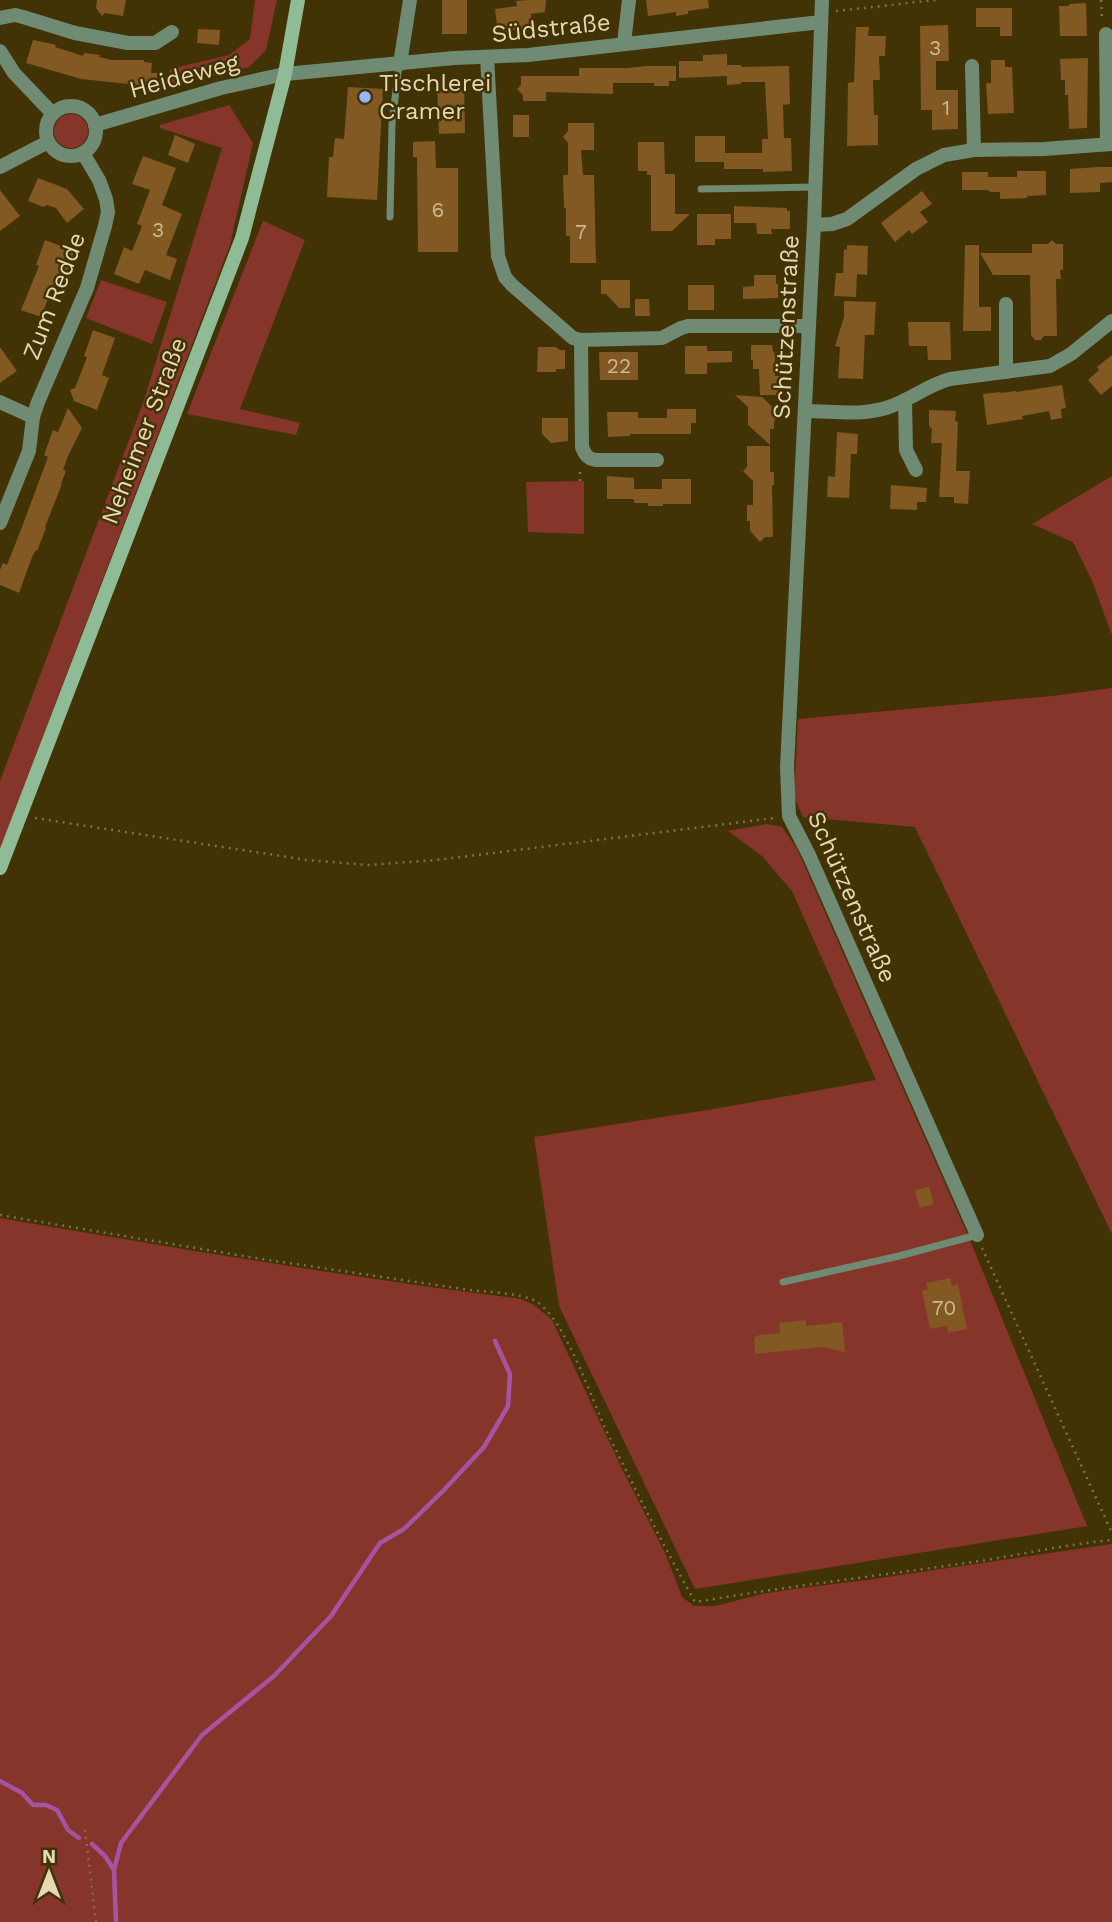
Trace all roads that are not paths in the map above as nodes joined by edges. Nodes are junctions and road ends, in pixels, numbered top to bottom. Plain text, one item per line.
1 (298, 0) edge
2 (410, 0) edge
3 (629, 0) edge
4 (822, 11) edge
5 (0, 18) edge
6 (172, 32) dead end
7 (1106, 34) road end
8 (624, 43) junction
9 (0, 51) edge
10 (487, 57) junction
11 (400, 64) junction
12 (972, 66) dead end
13 (285, 74) junction
14 (53, 114) junction
15 (95, 125) junction
16 (48, 142) junction
17 (1109, 144) edge
18 (974, 150) junction
19 (83, 153) junction
20 (0, 167) edge
21 (816, 187) junction
22 (701, 189) dead end
23 (390, 217) dead end
24 (814, 225) junction
25 (1006, 303) dead end
26 (1112, 321) edge
27 (809, 326) junction
28 (581, 340) junction
29 (1006, 372) junction
30 (905, 400) junction
31 (0, 402) edge
32 (805, 411) junction
33 (33, 417) junction
34 (657, 460) dead end
35 (916, 470) dead end
36 (0, 523) edge
37 (0, 869) edge
38 (976, 1235) joint
39 (783, 1282) dead end

1 - 13 main road, Neheimer Straße
2 - 11 street
3 - 8 street
4 - 8 street, Südstraße
4 - 21 street, Schützenstraße
5 - 6 street
7 - 17 street
8 - 10 street, Südstraße
9 - 14 street
10 - 11 street, Südstraße
10 - 28 street
11 - 13 street, Südstraße
11 - 23 lane
12 - 18 street
13 - 15 street, Heideweg
13 - 37 main road, Neheimer Straße
14 - 15 street
14 - 16 street
15 - 19 street
16 - 19 street
16 - 20 street
17 - 18 street
18 - 24 street
19 - 33 street, Zum Redde
21 - 22 lane
21 - 24 street, Schützenstraße
24 - 27 street, Schützenstraße
25 - 29 street
26 - 29 street
27 - 28 street
27 - 32 street, Schützenstraße
28 - 34 street
29 - 30 street
30 - 32 street
30 - 35 street
31 - 33 street
32 - 38 street, Schützenstraße
33 - 36 street, Zum Redde
38 - 39 lane

